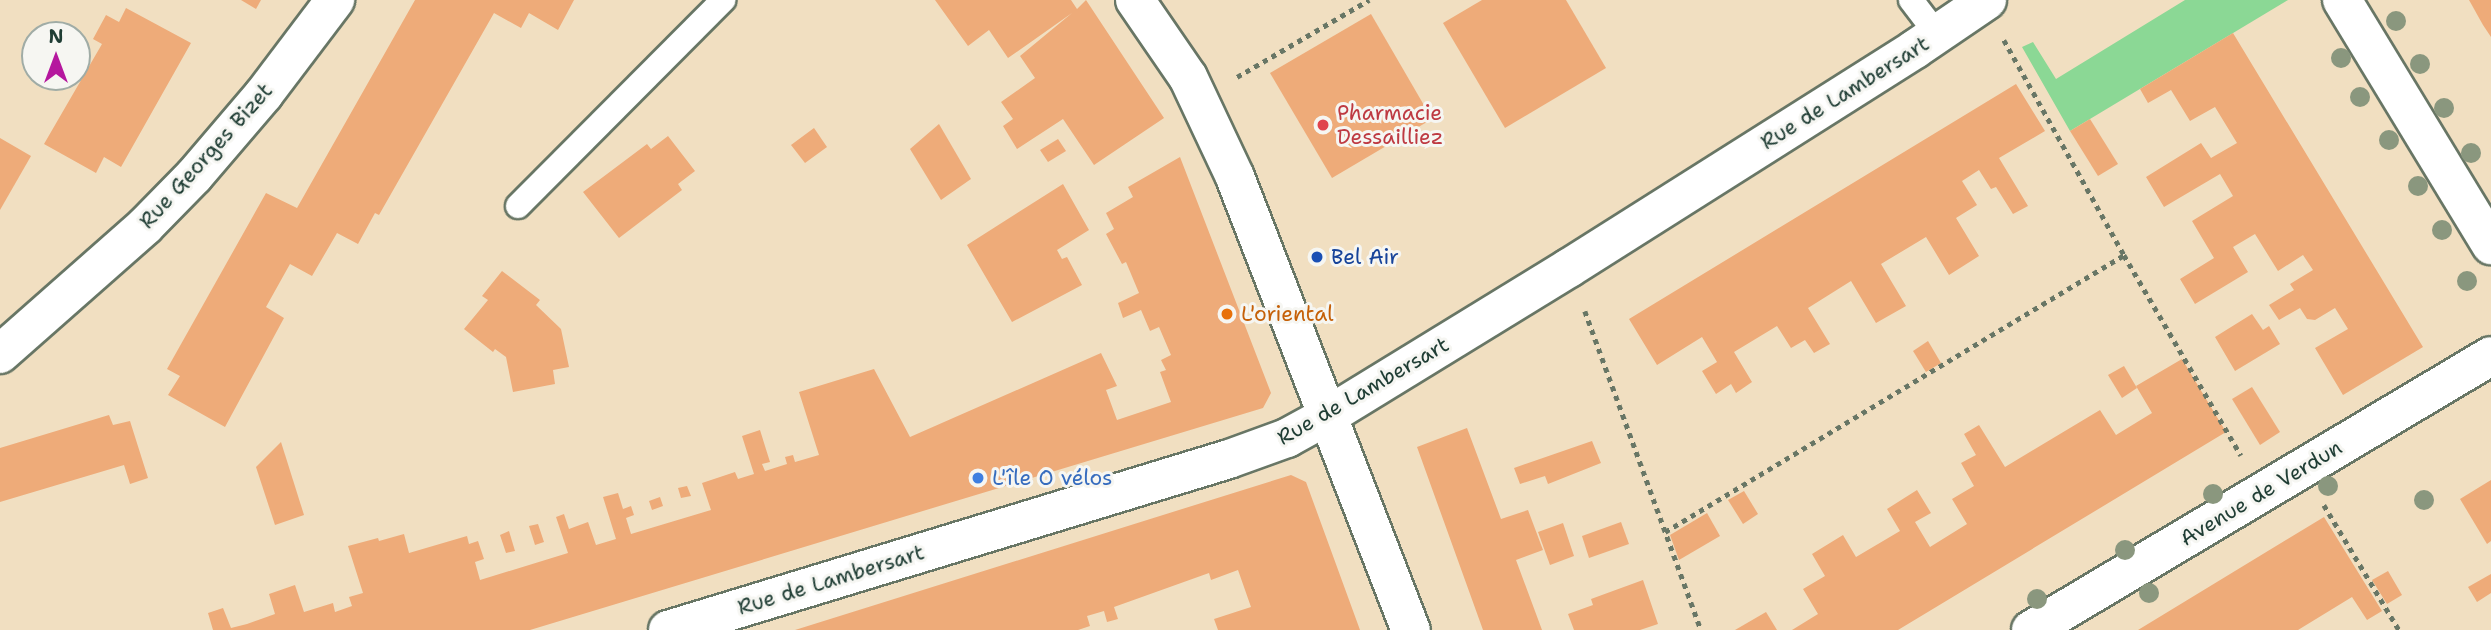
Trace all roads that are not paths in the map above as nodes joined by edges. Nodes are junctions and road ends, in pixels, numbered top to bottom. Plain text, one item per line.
1 (335, 0) edge
2 (723, 0) edge
3 (1135, 0) edge
4 (1912, 0) edge
5 (2343, 0) edge
6 (1985, 1) edge
7 (1937, 34) junction
8 (518, 206) dead end
9 (2491, 245) edge
10 (0, 354) edge
11 (2491, 356) edge
12 (1329, 415) junction
13 (668, 630) edge
14 (1411, 630) edge
15 (2031, 630) edge

1 - 10 street, Rue Georges Bizet
2 - 8 lane
3 - 12 street
4 - 7 lane
5 - 9 street
6 - 7 street, Rue de Lambersart
7 - 12 street, Rue de Lambersart
11 - 15 street, Avenue de Verdun
12 - 13 street, Rue de Lambersart
12 - 14 street

